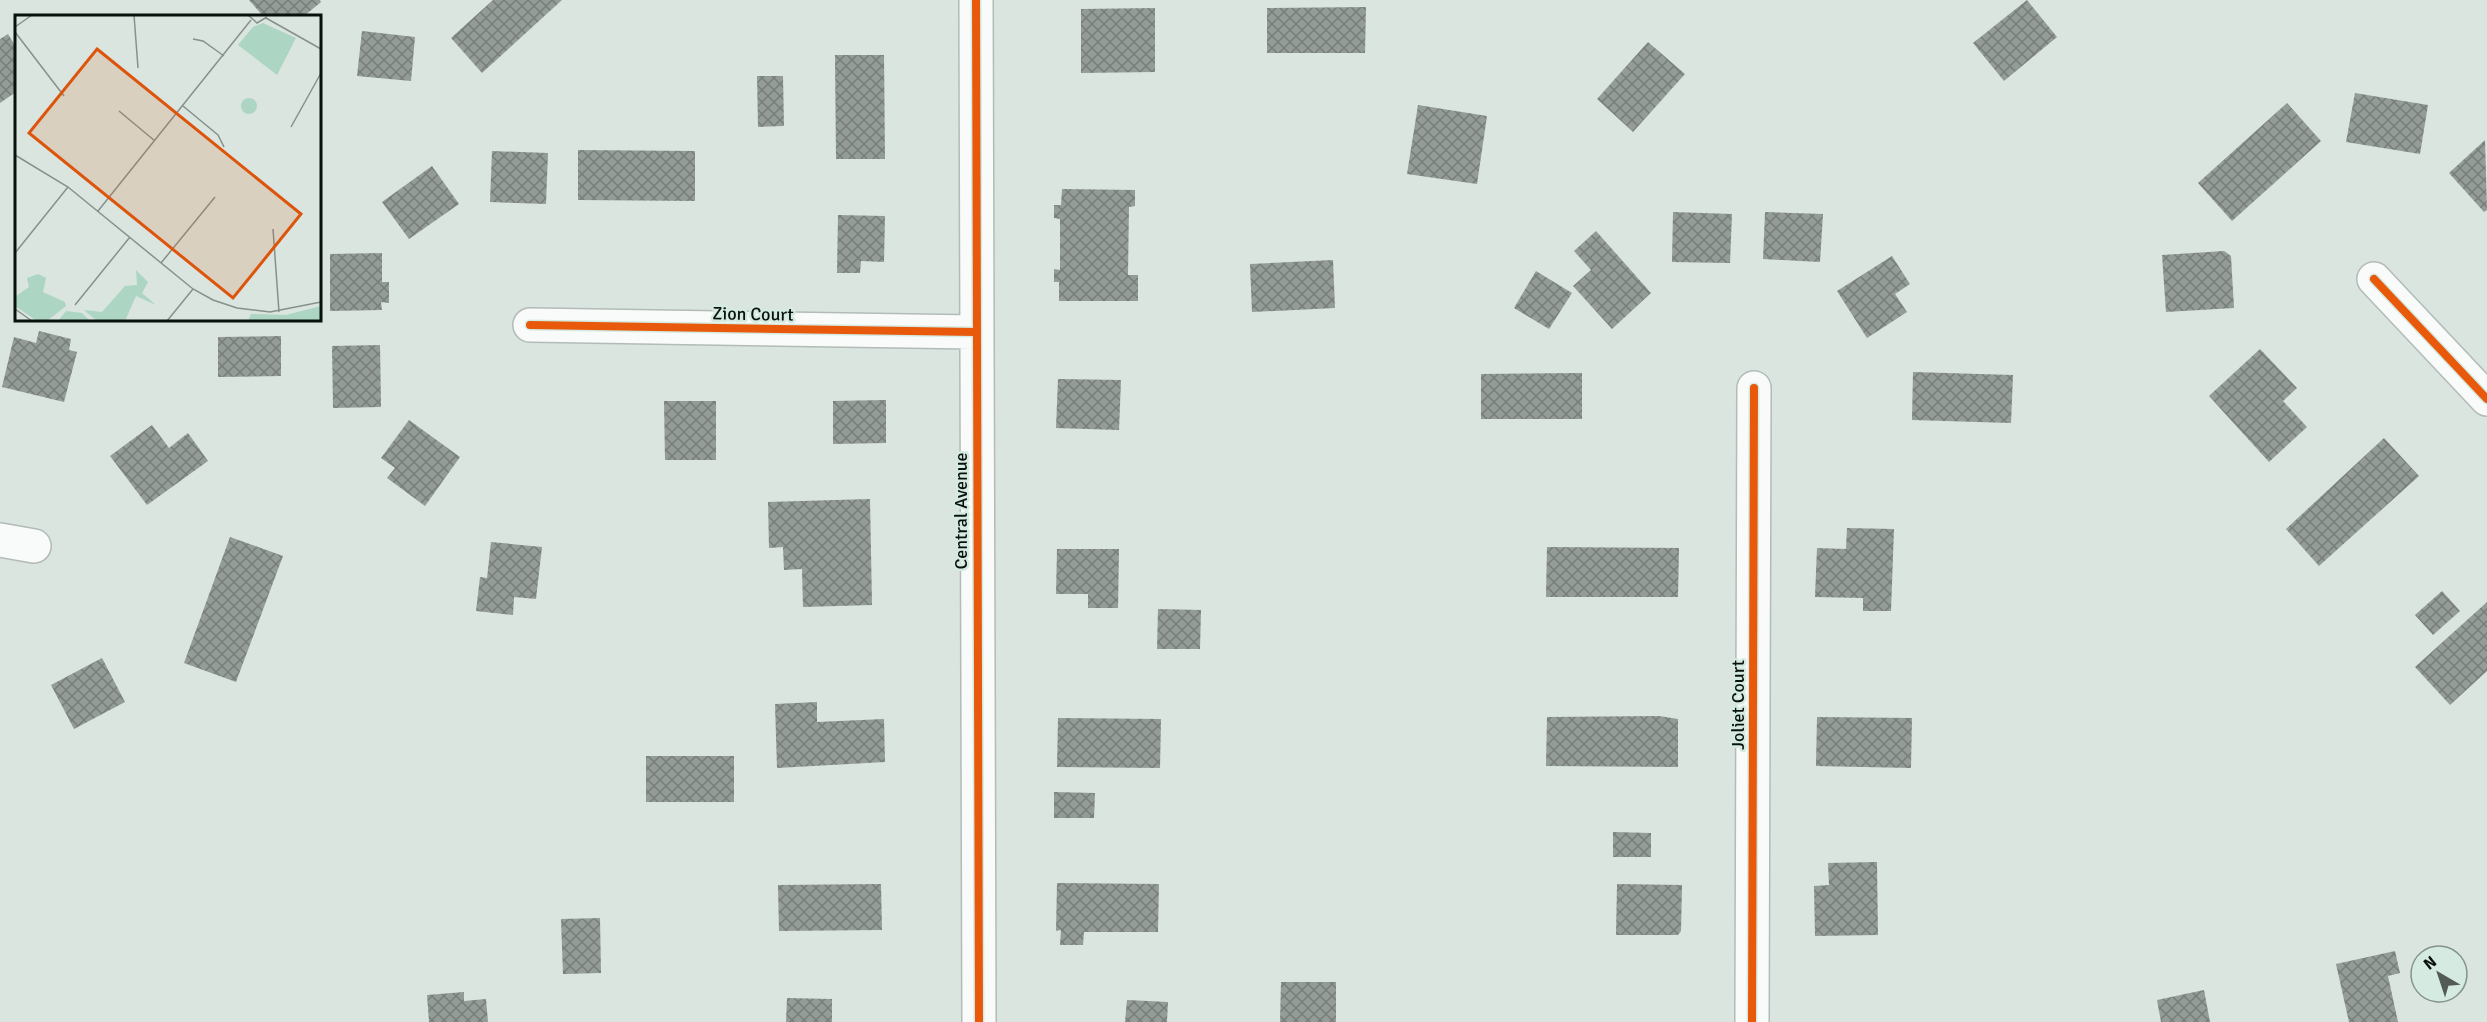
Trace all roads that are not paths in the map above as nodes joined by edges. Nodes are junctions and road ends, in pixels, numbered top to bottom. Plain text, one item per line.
1 (976, 0) edge
2 (2374, 279) dead end
3 (530, 326) dead end
4 (975, 332) junction
5 (1754, 387) dead end
6 (2487, 399) edge
7 (0, 540) edge
8 (34, 546) dead end
9 (979, 1022) edge
10 (1752, 1022) edge

1 - 4 street, Central Avenue
2 - 6 street
3 - 4 street, Zion Court
4 - 9 street, Central Avenue
5 - 10 street, Joliet Court
7 - 8 street

